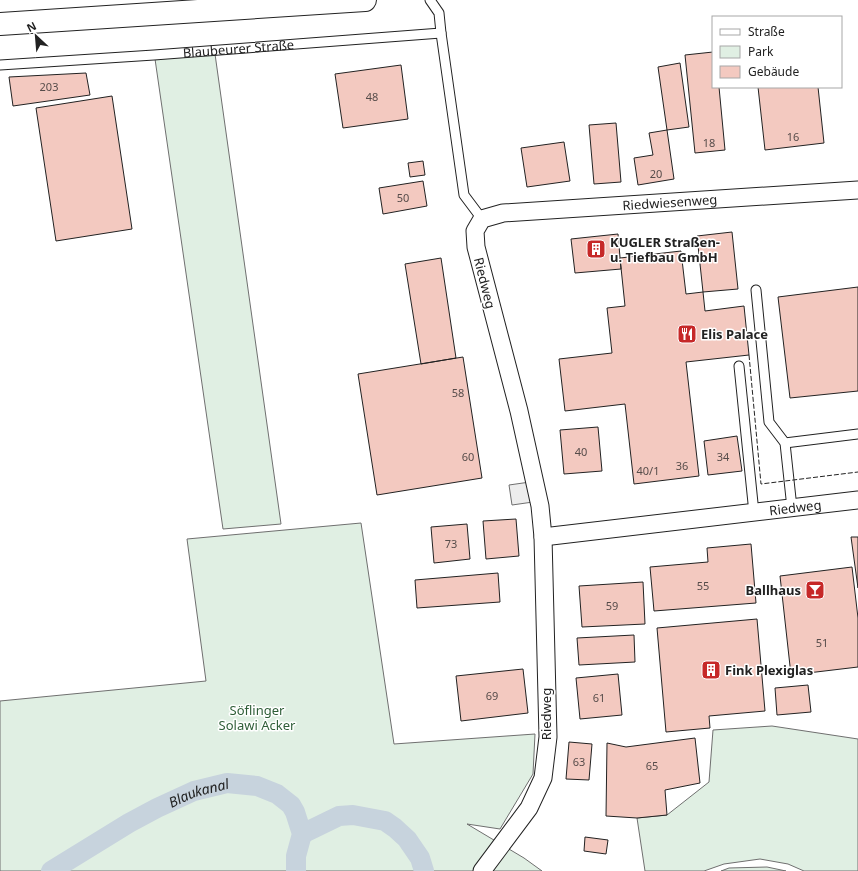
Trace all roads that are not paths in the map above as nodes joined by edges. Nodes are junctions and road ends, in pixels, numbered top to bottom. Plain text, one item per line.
1 (365, 0) edge
2 (430, 0) edge
3 (0, 24) edge
4 (441, 33) junction
5 (0, 65) edge
6 (858, 190) edge
7 (482, 219) junction
8 (756, 290) dead end
9 (739, 366) dead end
10 (858, 434) edge
11 (785, 443) junction
12 (858, 500) edge
13 (792, 508) junction
14 (754, 512) junction
15 (543, 537) junction
16 (483, 869) edge

1 - 3 main road
2 - 4 lane
4 - 5 lane, Blaubeurer Straße
4 - 7 lane
6 - 7 street, Riedwiesenweg
7 - 15 street, Riedweg
8 - 11 lane
9 - 14 lane
10 - 11 lane
11 - 13 lane
12 - 13 street, Riedweg
13 - 14 street, Riedweg
14 - 15 street, Riedweg
15 - 16 street, Riedweg

